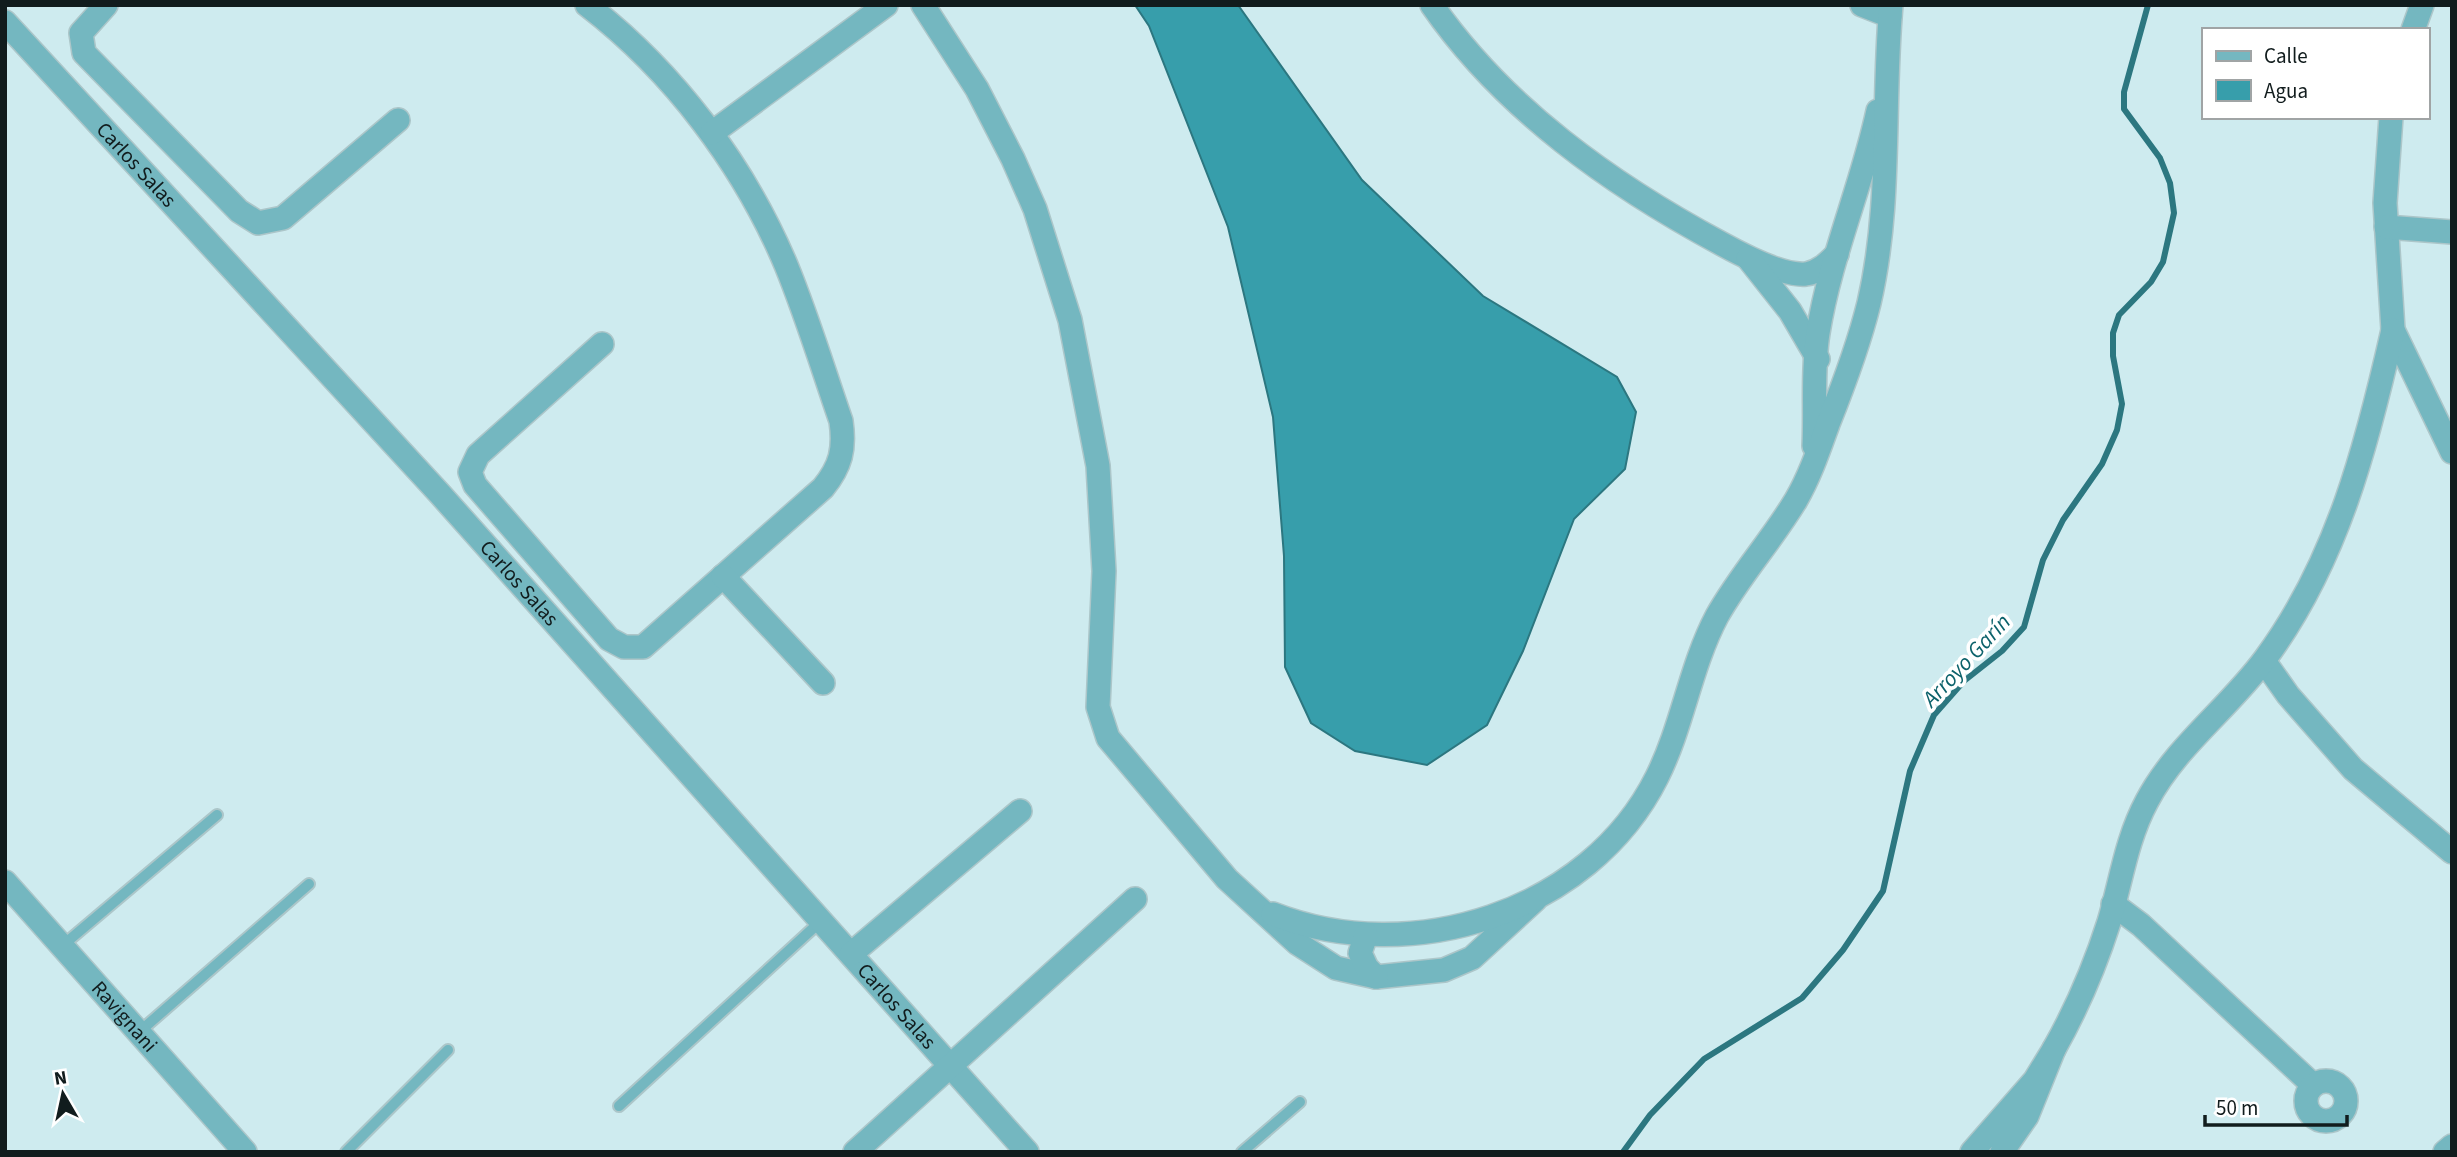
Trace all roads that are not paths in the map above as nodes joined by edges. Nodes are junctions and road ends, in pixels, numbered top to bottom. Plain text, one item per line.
1 (106, 5) edge
2 (587, 5) edge
3 (886, 5) edge
4 (923, 5) edge
5 (1432, 5) edge
6 (1862, 5) edge
7 (2422, 5) edge
8 (1891, 11) edge
9 (5, 22) edge
10 (2414, 28) edge
11 (1885, 76) junction
12 (2391, 119) edge
13 (398, 120) dead end
14 (712, 133) junction
15 (2452, 220) edge
16 (2386, 228) junction
17 (2420, 229) junction
18 (1843, 232) junction
19 (2452, 232) edge
20 (1881, 238) junction
21 (1837, 254) junction
22 (1745, 256) junction
23 (2393, 330) junction
24 (602, 344) dead end
25 (1853, 355) junction
26 (1815, 357) junction
27 (2452, 452) edge
28 (1812, 466) junction
29 (723, 576) junction
30 (2264, 661) junction
31 (823, 684) dead end
32 (1020, 811) dead end
33 (216, 815) dead end
34 (2452, 852) edge
35 (5, 882) edge
36 (309, 884) dead end
37 (1135, 899) dead end
38 (1535, 900) junction
39 (2113, 904) junction
40 (1264, 910) junction
41 (821, 921) junction
42 (1441, 930) junction
43 (1366, 935) junction
44 (62, 946) junction
45 (850, 954) junction
46 (1444, 970) junction
47 (1376, 977) junction
48 (138, 1033) junction
49 (2054, 1049) junction
50 (448, 1050) dead end
51 (951, 1068) junction
52 (2312, 1085) dead end
53 (1300, 1102) dead end
54 (619, 1106) dead end
55 (2452, 1146) edge
56 (1975, 1151) edge
57 (245, 1152) edge
58 (346, 1152) edge
59 (855, 1152) edge
60 (1027, 1152) edge
61 (1242, 1152) edge
62 (2003, 1152) edge
63 (2445, 1152) edge

1 - 13 street
2 - 14 street
3 - 14 street
4 - 40 street
5 - 22 street
6 - 8 street
7 - 10 street
8 - 11 street
9 - 41 street, Carlos Salas
11 - 18 street
11 - 20 street
12 - 16 street
14 - 29 street
15 - 17 street
16 - 17 street
16 - 23 street
17 - 19 street
18 - 20 street
18 - 21 street
20 - 25 street
21 - 22 street
21 - 26 street
22 - 26 street
23 - 27 street
23 - 30 street
24 - 29 street
25 - 26 street
25 - 28 street
26 - 28 street
28 - 38 street
29 - 31 street
30 - 34 street
30 - 39 street
32 - 45 street
33 - 44 lane
35 - 44 street, Ravignani
36 - 48 lane
37 - 51 street
38 - 42 street
38 - 46 street
39 - 49 street
39 - 52 street
40 - 43 street
40 - 47 street
41 - 45 street, Carlos Salas
41 - 54 lane
42 - 43 street
42 - 46 street
43 - 47 street
44 - 48 street, Ravignani
45 - 51 street, Carlos Salas
46 - 47 street
48 - 57 street, Ravignani
49 - 56 street
49 - 62 street
50 - 58 lane
51 - 59 street
51 - 60 street, Carlos Salas
53 - 61 lane
55 - 63 street

